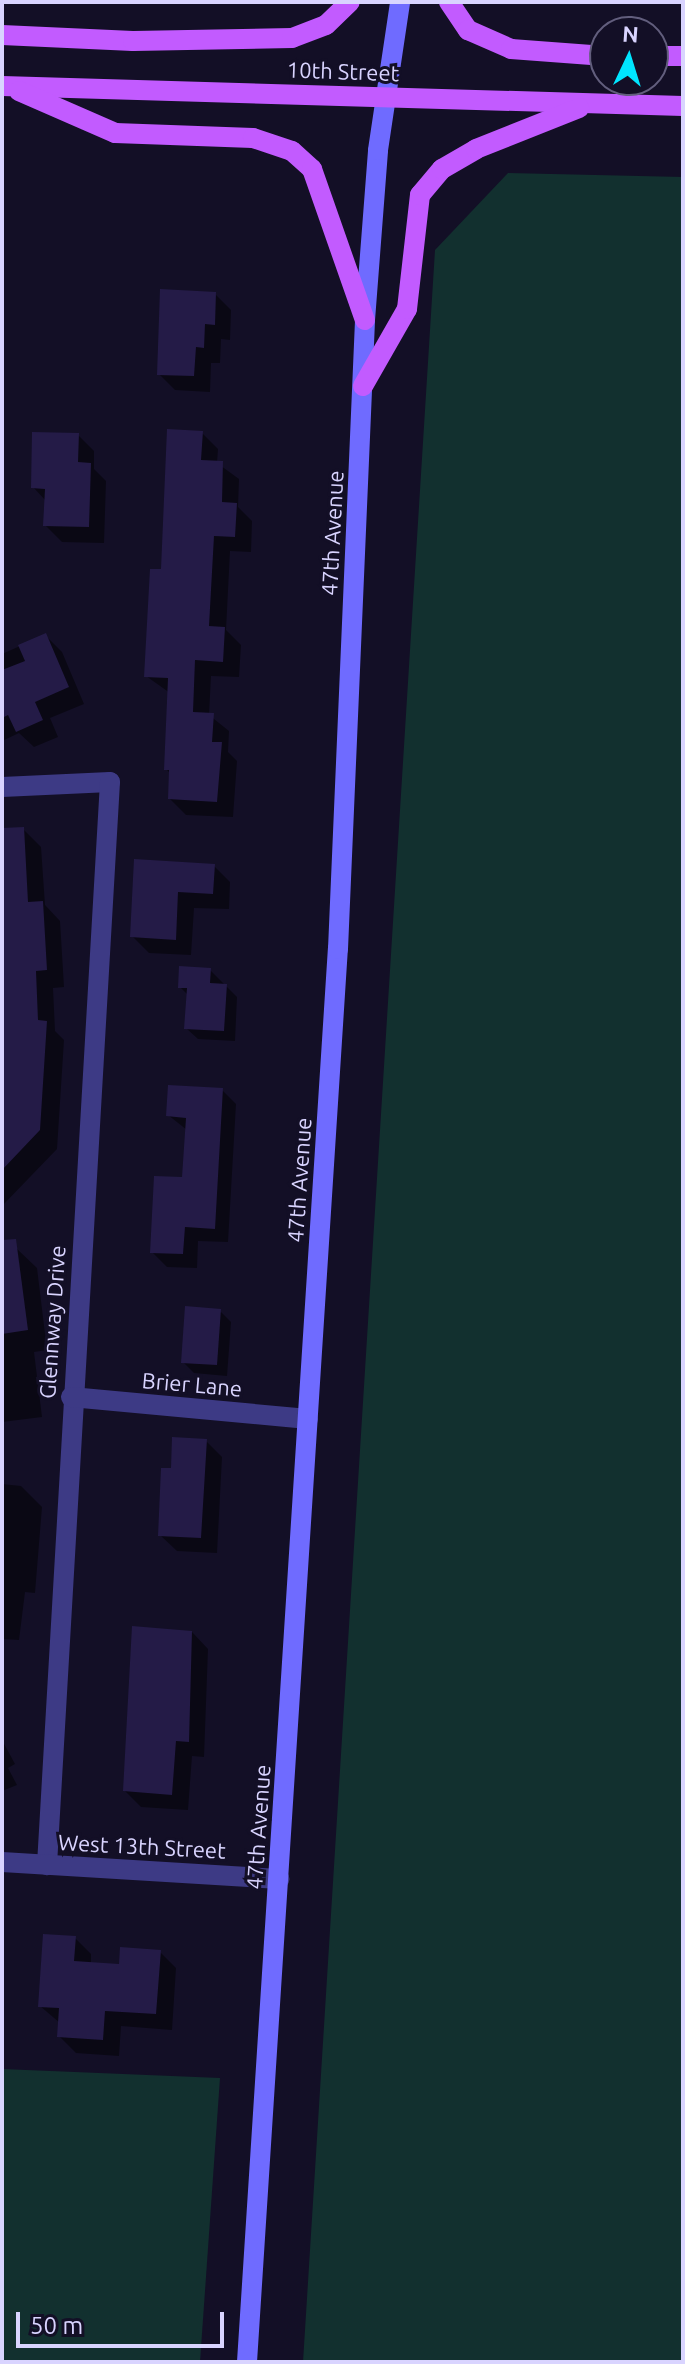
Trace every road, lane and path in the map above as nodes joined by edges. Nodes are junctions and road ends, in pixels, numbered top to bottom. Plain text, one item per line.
1 (350, 2) edge
2 (400, 2) edge
3 (449, 2) edge
4 (2, 35) edge
5 (589, 55) edge
6 (5, 86) edge
7 (384, 96) junction
8 (585, 106) junction
9 (683, 106) edge
10 (365, 320) junction
11 (363, 386) junction
12 (2, 787) edge
13 (71, 1397) junction
14 (308, 1419) junction
15 (2, 1862) edge
16 (47, 1865) junction
17 (279, 1879) junction
18 (247, 2362) edge

1 - 4 main road
2 - 7 main road, 47th Avenue
3 - 5 main road
6 - 7 main road, 10th Street
6 - 10 main road
7 - 8 main road, 10th Street
7 - 10 main road, 47th Avenue
8 - 9 main road, 10th Street
8 - 11 main road
10 - 11 main road, 47th Avenue
11 - 14 main road, 47th Avenue
12 - 13 street, Glennway Drive
13 - 14 street, Brier Lane
13 - 16 street, Glennway Drive
14 - 17 main road, 47th Avenue
15 - 16 street, West 13th Street
16 - 17 street, West 13th Street
17 - 18 main road, 47th Avenue

